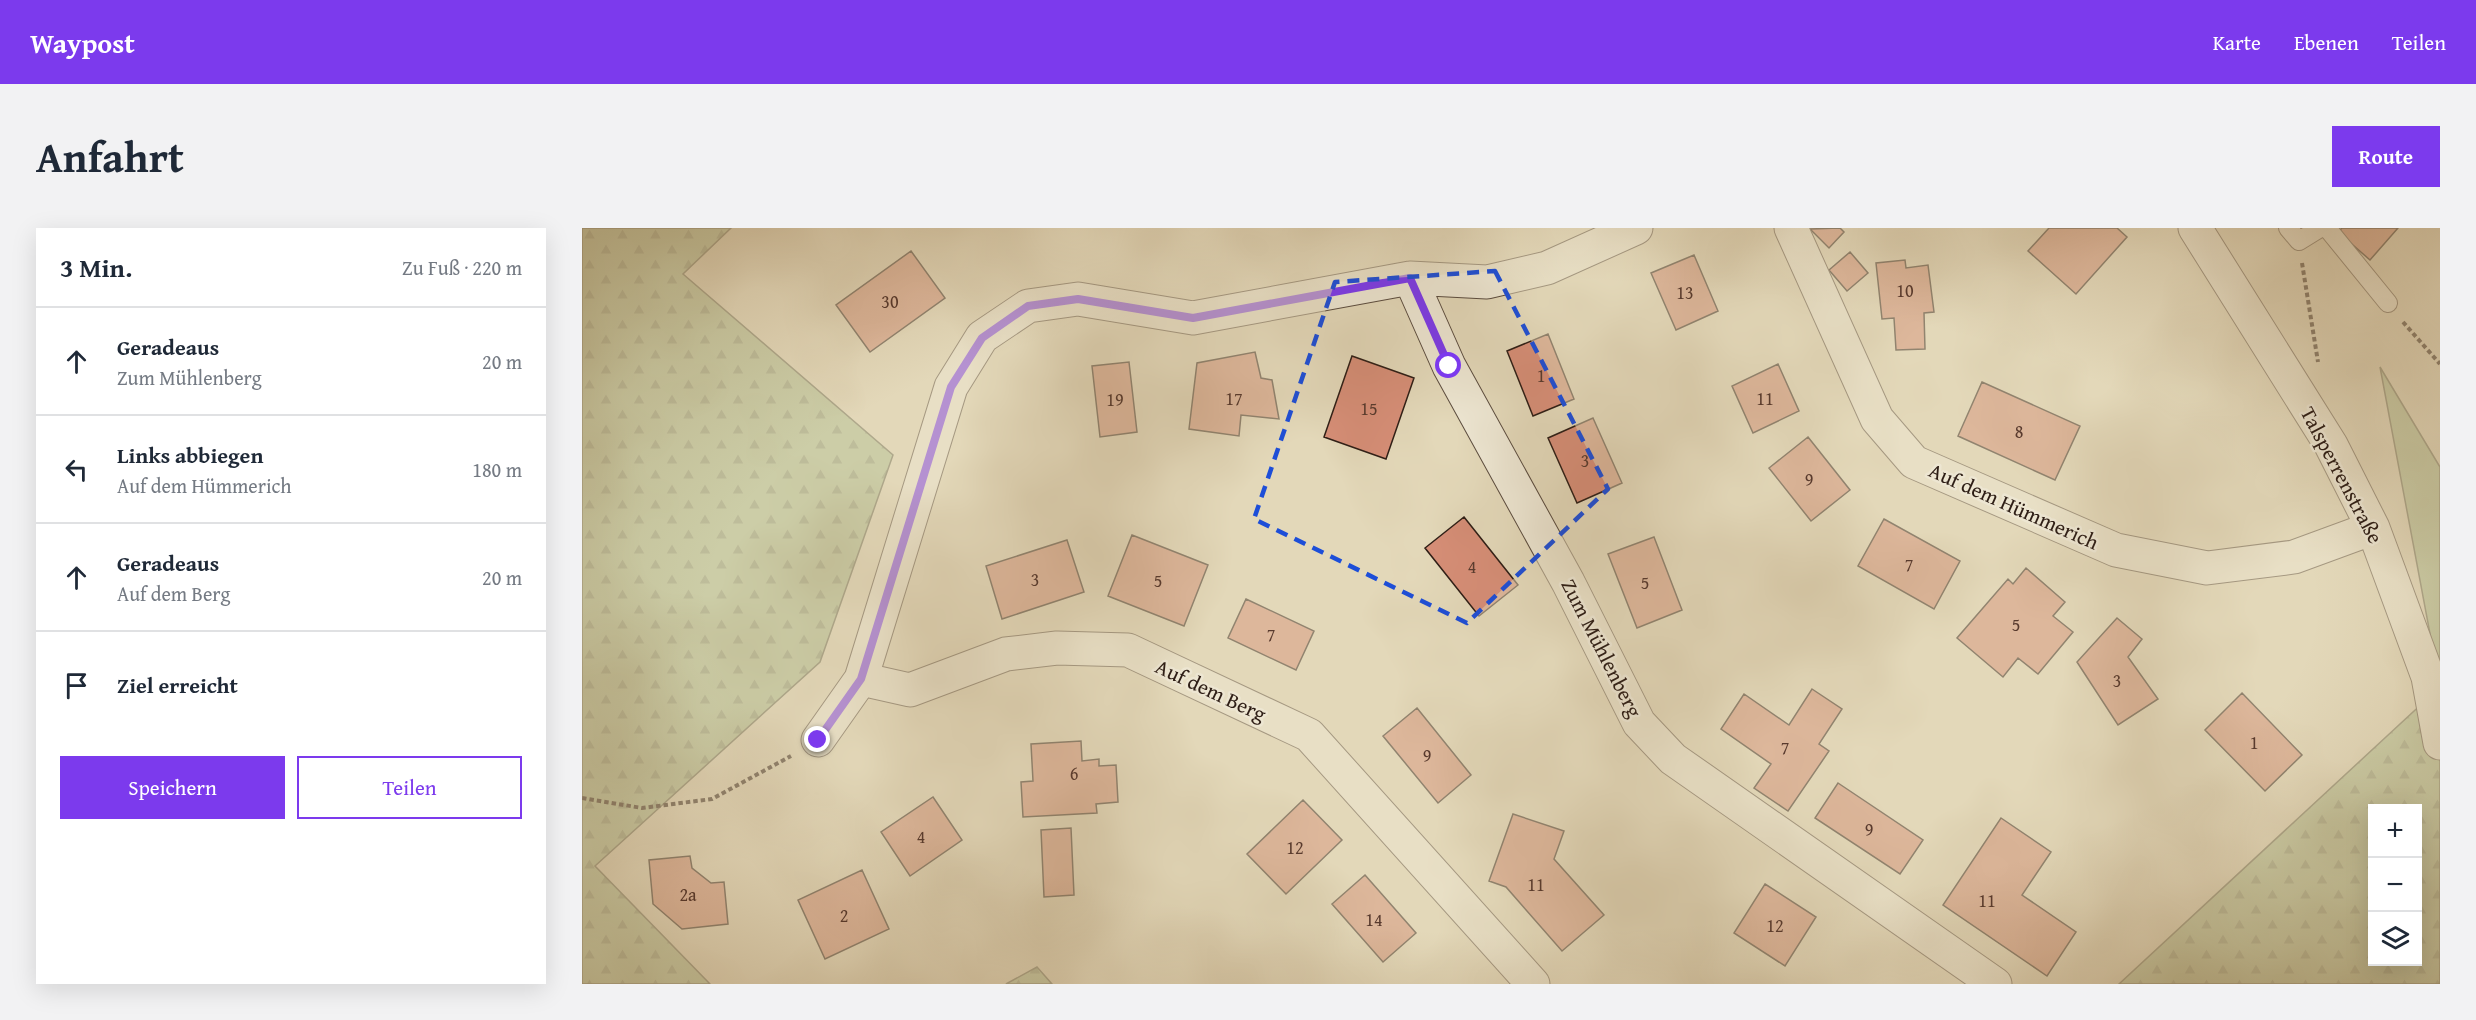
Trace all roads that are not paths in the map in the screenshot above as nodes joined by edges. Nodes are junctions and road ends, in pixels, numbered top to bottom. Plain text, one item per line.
1 (1636, 228) edge
2 (1791, 228) edge
3 (2195, 228) edge
4 (2320, 228) edge
5 (2327, 228) edge
6 (2293, 235) edge
7 (1410, 278) junction
8 (2388, 303) road end
9 (2373, 528) junction
10 (861, 679) junction
11 (818, 740) road end
12 (2440, 744) edge
13 (1533, 984) edge
14 (1995, 984) edge

1 - 7 street
2 - 9 street, Auf dem Hümmerich
3 - 9 street, Talsperrenstraße
4 - 6 lane
5 - 8 lane
7 - 10 street
7 - 14 street, Zum Mühlenberg
9 - 12 street, Talsperrenstraße
10 - 11 street
10 - 13 street, Auf dem Berg

